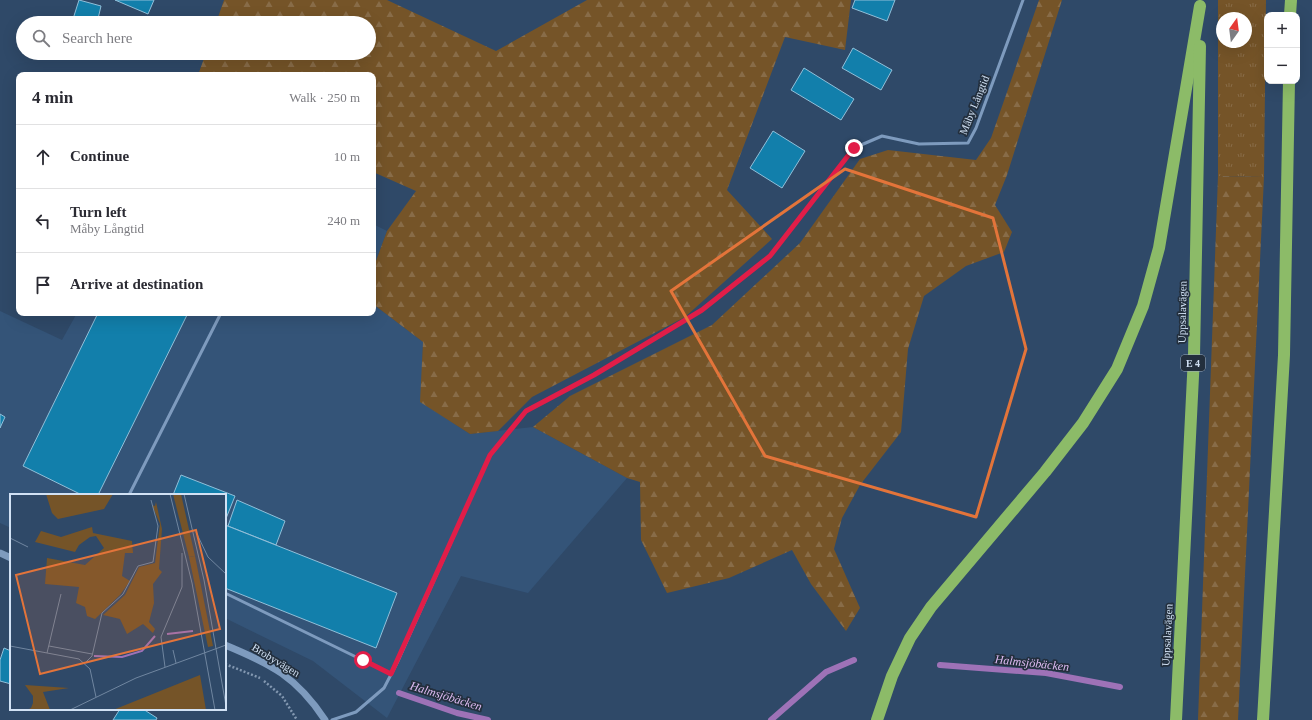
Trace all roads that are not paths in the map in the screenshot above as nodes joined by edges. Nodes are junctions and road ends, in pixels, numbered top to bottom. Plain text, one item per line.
1 (1023, 0) edge
2 (1290, 0) edge
3 (1200, 3) edge
4 (1290, 12) edge
5 (1289, 84) edge
6 (219, 316) edge
7 (130, 494) edge
8 (0, 553) edge
9 (10, 558) edge
10 (226, 594) edge
11 (226, 645) edge
12 (391, 674) junction
13 (326, 720) edge
14 (332, 720) edge
15 (877, 720) edge
16 (1176, 720) edge
17 (1263, 720) edge

1 - 12 lane, Måby Långtid
2 - 4 highway
3 - 15 highway
3 - 16 highway, Uppsalavägen / E 4
5 - 17 highway
6 - 7 lane
8 - 9 street
10 - 12 lane
11 - 13 street, Brobyvägen
12 - 14 lane, Måby Långtid

